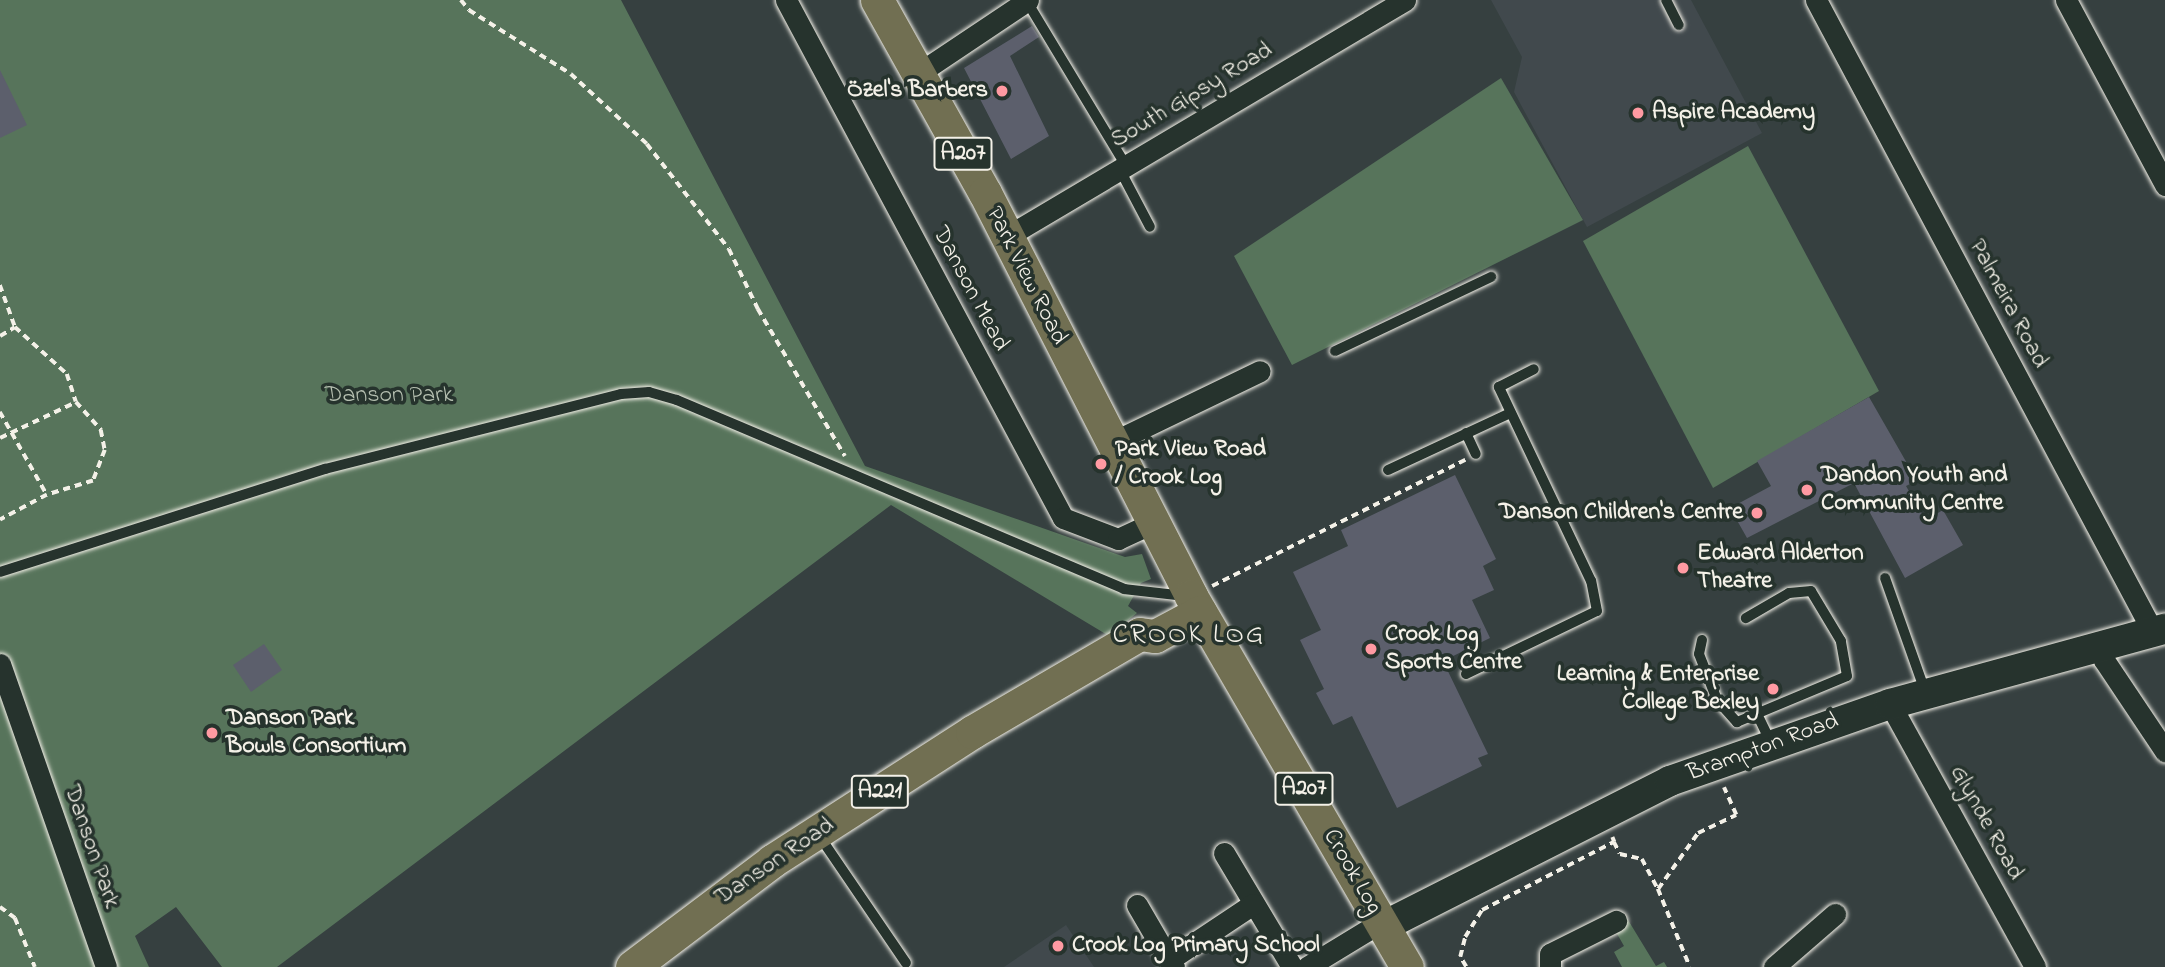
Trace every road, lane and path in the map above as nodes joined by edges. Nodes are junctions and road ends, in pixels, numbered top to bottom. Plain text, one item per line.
1 (461, 0) edge
2 (786, 0) edge
3 (877, 0) edge
4 (1027, 0) edge
5 (1405, 0) edge
6 (1666, 0) edge
7 (1816, 0) edge
8 (2066, 0) edge
9 (1679, 25) dead end
10 (919, 73) junction
11 (1123, 168) junction
12 (2165, 185) edge
13 (1150, 227) dead end
14 (1006, 237) junction
15 (1491, 277) dead end
16 (0, 285) edge
17 (15, 327) junction
18 (0, 336) edge
19 (1335, 351) dead end
20 (1534, 369) dead end
21 (1260, 371) dead end
22 (76, 402) junction
23 (0, 412) edge
24 (1510, 413) junction
25 (12, 432) junction
26 (1466, 433) junction
27 (0, 438) edge
28 (1111, 443) junction
29 (1476, 454) joint
30 (1388, 470) dead end
31 (848, 472) junction
32 (47, 495) junction
33 (0, 520) edge
34 (1152, 523) junction
35 (0, 572) edge
36 (1885, 578) dead end
37 (1196, 604) junction
38 (1746, 618) dead end
39 (2159, 630) edge
40 (1702, 640) dead end
41 (2101, 645) junction
42 (0, 664) edge
43 (1466, 674) dead end
44 (1926, 694) junction
45 (1890, 704) junction
46 (1757, 714) junction
47 (1771, 743) junction
48 (2165, 751) edge
49 (1714, 765) junction
50 (1602, 814) junction
51 (816, 832) junction
52 (1614, 842) junction
53 (1224, 853) dead end
54 (1658, 890) junction
55 (1253, 904) junction
56 (1137, 905) dead end
57 (0, 907) edge
58 (1835, 914) dead end
59 (1616, 921) dead end
60 (1382, 924) junction
61 (906, 963) dead end
62 (1172, 963) edge
63 (35, 967) edge
64 (106, 967) edge
65 (632, 967) edge
66 (1292, 967) edge
67 (1307, 967) edge
68 (1407, 967) edge
69 (1465, 967) edge
70 (1550, 967) edge
71 (1690, 967) edge
72 (1774, 967) edge
73 (2035, 967) edge

1 - 31 path
2 - 34 street, Danson Mead
3 - 10 main road, Park View Road / A207
4 - 10 street
4 - 11 lane
5 - 11 street, South Gipsy Road
6 - 9 lane
7 - 39 street, Palmeira Road
8 - 12 street
10 - 14 main road, Park View Road / A207
11 - 13 lane
11 - 14 street, South Gipsy Road
14 - 28 main road, Park View Road / A207
15 - 19 lane
16 - 17 path
17 - 18 path
17 - 22 path
20 - 24 lane
21 - 28 street
22 - 25 path
22 - 32 path
23 - 25 path
24 - 26 lane
24 - 43 lane
25 - 27 path
25 - 32 path
26 - 29 lane
26 - 30 lane
28 - 34 main road, Park View Road / A207
29 - 37 path
31 - 35 lane
31 - 37 lane
32 - 33 path
34 - 37 main road, Park View Road / A207
36 - 44 lane
37 - 51 main road, Danson Road / A221
37 - 60 main road, Crook Log / A207
38 - 46 lane
39 - 41 street, Brampton Road
40 - 46 lane
41 - 44 street, Brampton Road
41 - 48 street
42 - 64 street, Danson Park
44 - 45 street, Brampton Road
45 - 47 street, Brampton Road
45 - 73 street, Glynde Road
46 - 47 lane
47 - 49 street, Brampton Road
49 - 50 street, Brampton Road
49 - 54 path
50 - 52 path
50 - 60 street, Brampton Road
51 - 61 lane
51 - 65 main road, Danson Road / A221
52 - 54 path
52 - 69 path
53 - 55 street
54 - 71 path
55 - 62 street
55 - 66 street
56 - 62 street
57 - 63 path
58 - 72 street
59 - 70 street
60 - 67 street
60 - 68 main road, Crook Log / A207

